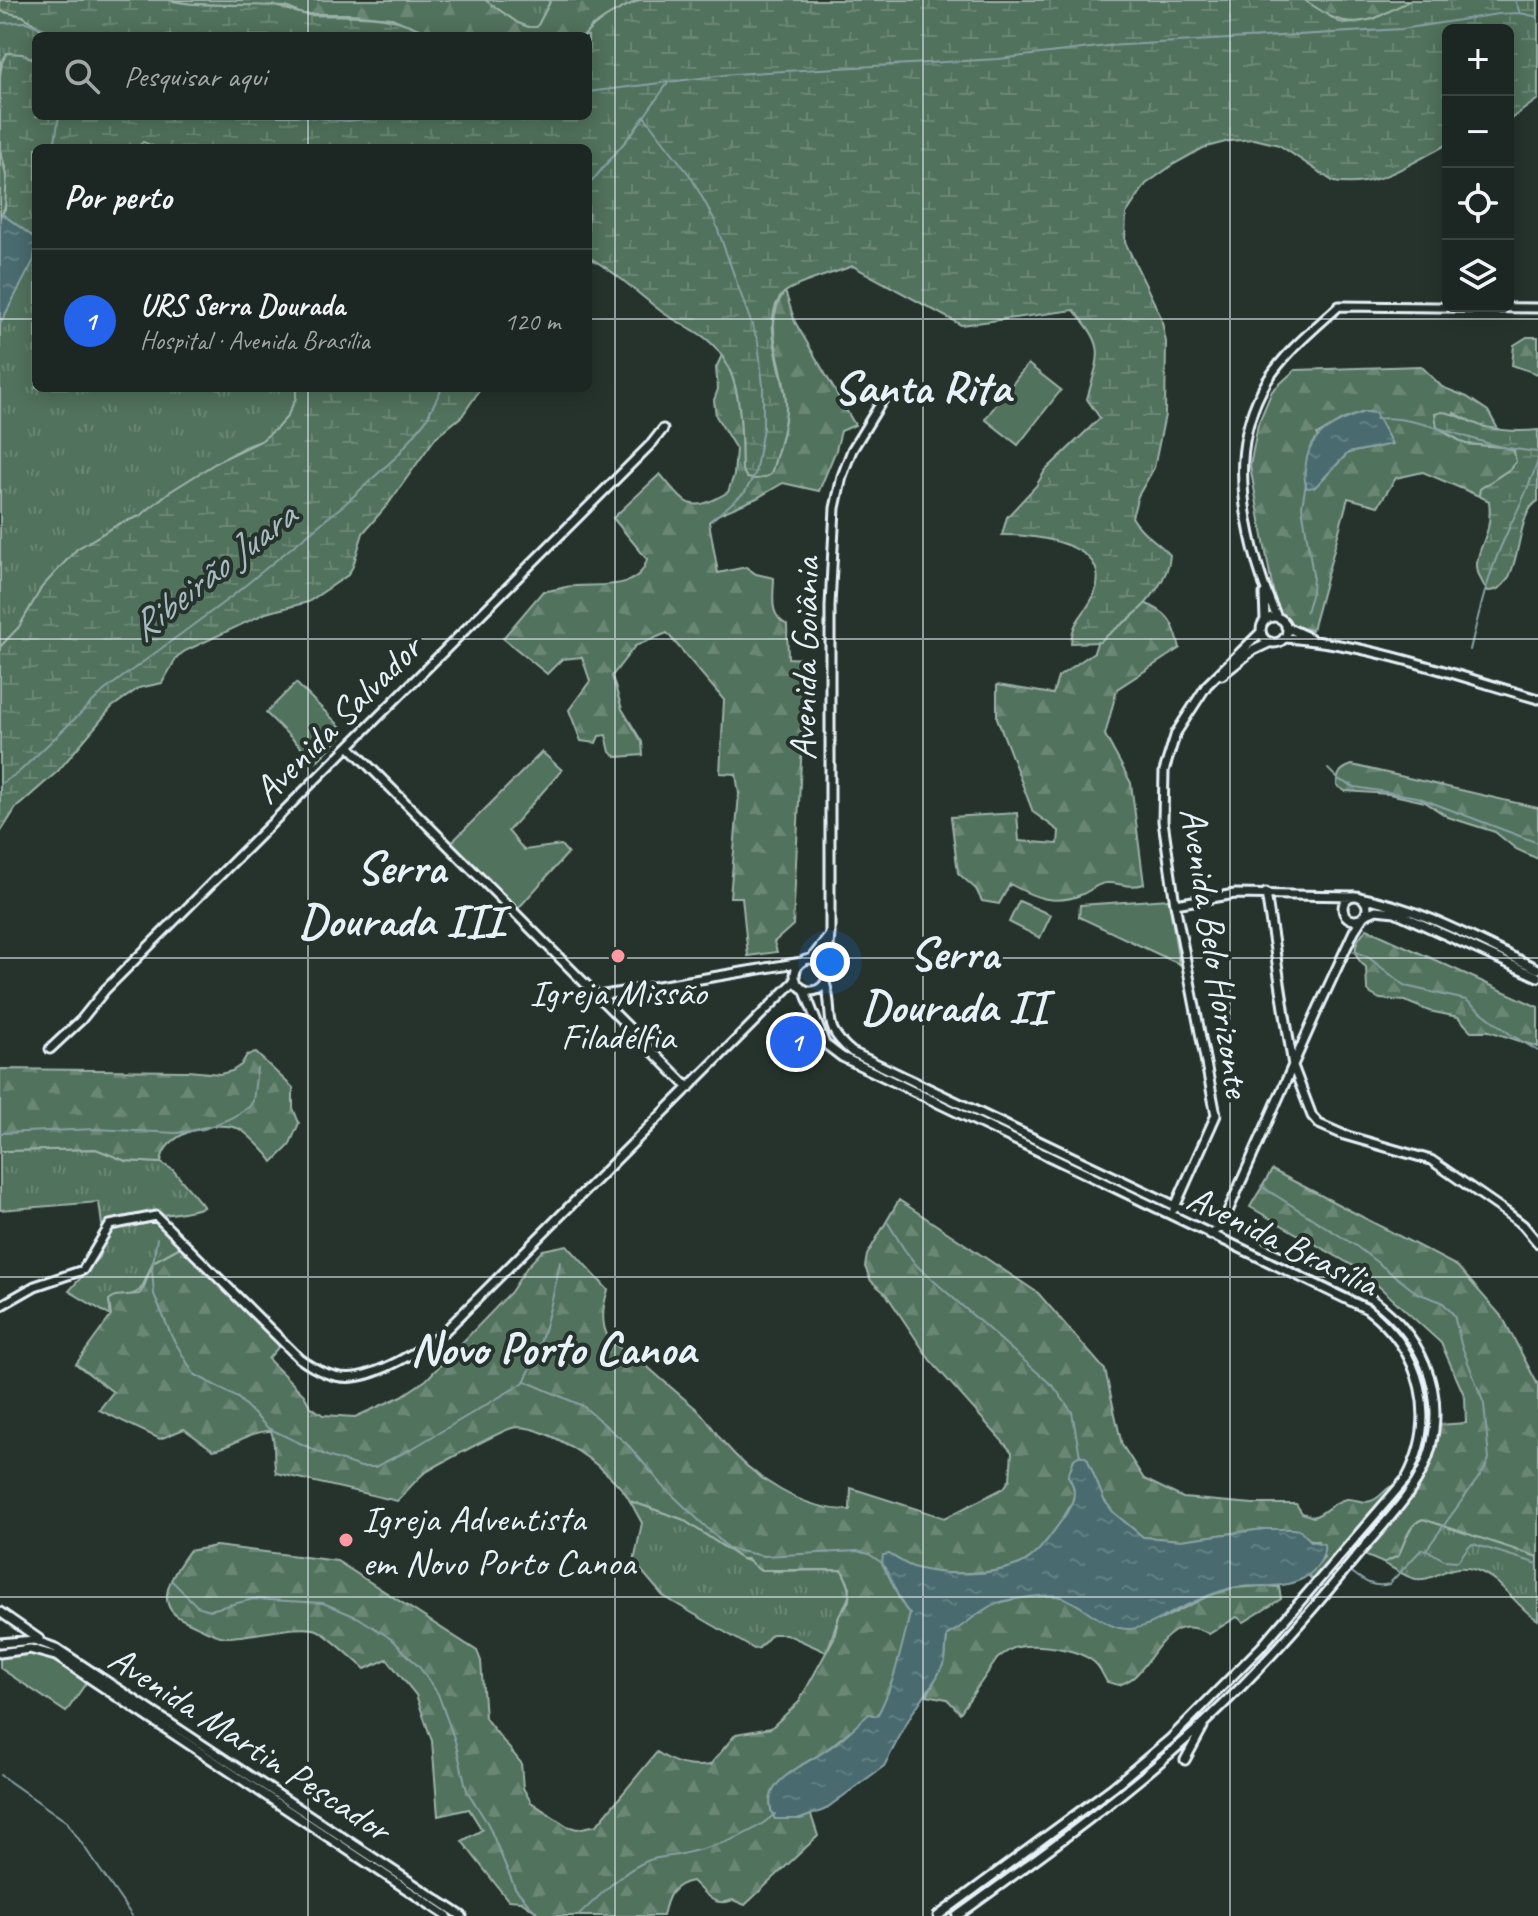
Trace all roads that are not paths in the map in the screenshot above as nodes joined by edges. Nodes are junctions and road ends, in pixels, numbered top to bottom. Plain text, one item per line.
1 (1538, 308) edge
2 (885, 396) dead end
3 (663, 429) dead end
4 (1264, 592) junction
5 (1277, 617) junction
6 (1265, 620) junction
7 (1286, 627) junction
8 (1261, 632) junction
9 (1284, 638) junction
10 (1316, 640) junction
11 (1271, 642) junction
12 (1201, 696) junction
13 (1538, 699) edge
14 (349, 746) junction
15 (1266, 893) junction
16 (1356, 896) junction
17 (1175, 904) junction
18 (1364, 916) junction
19 (830, 934) junction
20 (811, 959) junction
21 (802, 962) junction
22 (781, 965) junction
23 (1538, 969) edge
24 (827, 970) junction
25 (1538, 977) edge
26 (796, 978) junction
27 (825, 983) junction
28 (804, 989) junction
29 (598, 996) junction
30 (50, 1049) dead end
31 (1293, 1066) junction
32 (689, 1088) junction
33 (1015, 1129) junction
34 (1001, 1134) junction
35 (1083, 1161) junction
36 (1067, 1166) junction
37 (1094, 1166) junction
38 (1082, 1172) junction
39 (1174, 1205) junction
40 (1176, 1218) junction
41 (1221, 1227) junction
42 (1210, 1235) junction
43 (1538, 1243) edge
44 (0, 1306) edge
45 (0, 1612) edge
46 (13, 1619) junction
47 (41, 1640) junction
48 (14, 1641) junction
49 (0, 1643) edge
50 (4, 1652) edge
51 (1207, 1720) junction
52 (1185, 1760) dead end
53 (256, 1784) junction
54 (447, 1916) edge
55 (462, 1916) edge
56 (938, 1916) edge
57 (957, 1916) edge

1 - 4 street
2 - 19 street, Avenida Goiânia
3 - 14 street, Avenida Salvador
4 - 5 street
4 - 6 street
5 - 6 street
5 - 7 street
6 - 8 street
7 - 9 street
7 - 10 street
8 - 11 street
8 - 12 street, Avenida Belo Horizonte
9 - 10 street
9 - 11 street
10 - 13 street
11 - 12 street, Avenida Belo Horizonte
12 - 17 street, Avenida Belo Horizonte
14 - 29 street
14 - 30 street, Avenida Salvador
15 - 16 street
15 - 17 street
15 - 31 street
16 - 18 street
16 - 18 street
16 - 23 street
17 - 39 street, Avenida Belo Horizonte
18 - 25 street
18 - 31 street
19 - 20 street
19 - 24 street, Avenida Goiânia
20 - 21 street
20 - 24 street
21 - 22 street
21 - 26 street
22 - 26 street
22 - 29 street
24 - 27 street
26 - 28 street
26 - 32 street
27 - 28 street
27 - 33 street, Avenida Brasília
28 - 34 street, Avenida Brasília
29 - 32 street
31 - 41 street
31 - 43 street
32 - 44 street
33 - 34 street
33 - 35 street, Avenida Brasília
34 - 36 street, Avenida Brasília
35 - 36 street
35 - 37 street, Avenida Brasília
36 - 38 street, Avenida Brasília
37 - 38 street
37 - 39 street, Avenida Brasília
38 - 40 street, Avenida Brasília
39 - 40 street
39 - 41 street, Avenida Brasília
40 - 42 street, Avenida Brasília
41 - 42 street
41 - 51 street, Avenida Brasília
42 - 56 street, Avenida Brasília
45 - 46 street, Avenida Martin Pescador
46 - 47 street, Avenida Martin Pescador
46 - 48 street
47 - 48 street
47 - 53 street, Avenida Martin Pescador
48 - 49 street
48 - 50 street
50 - 53 street, Avenida Martin Pescador
51 - 52 street
51 - 57 street, Avenida Brasília
53 - 54 street, Avenida Martin Pescador
53 - 55 street, Avenida Martin Pescador

